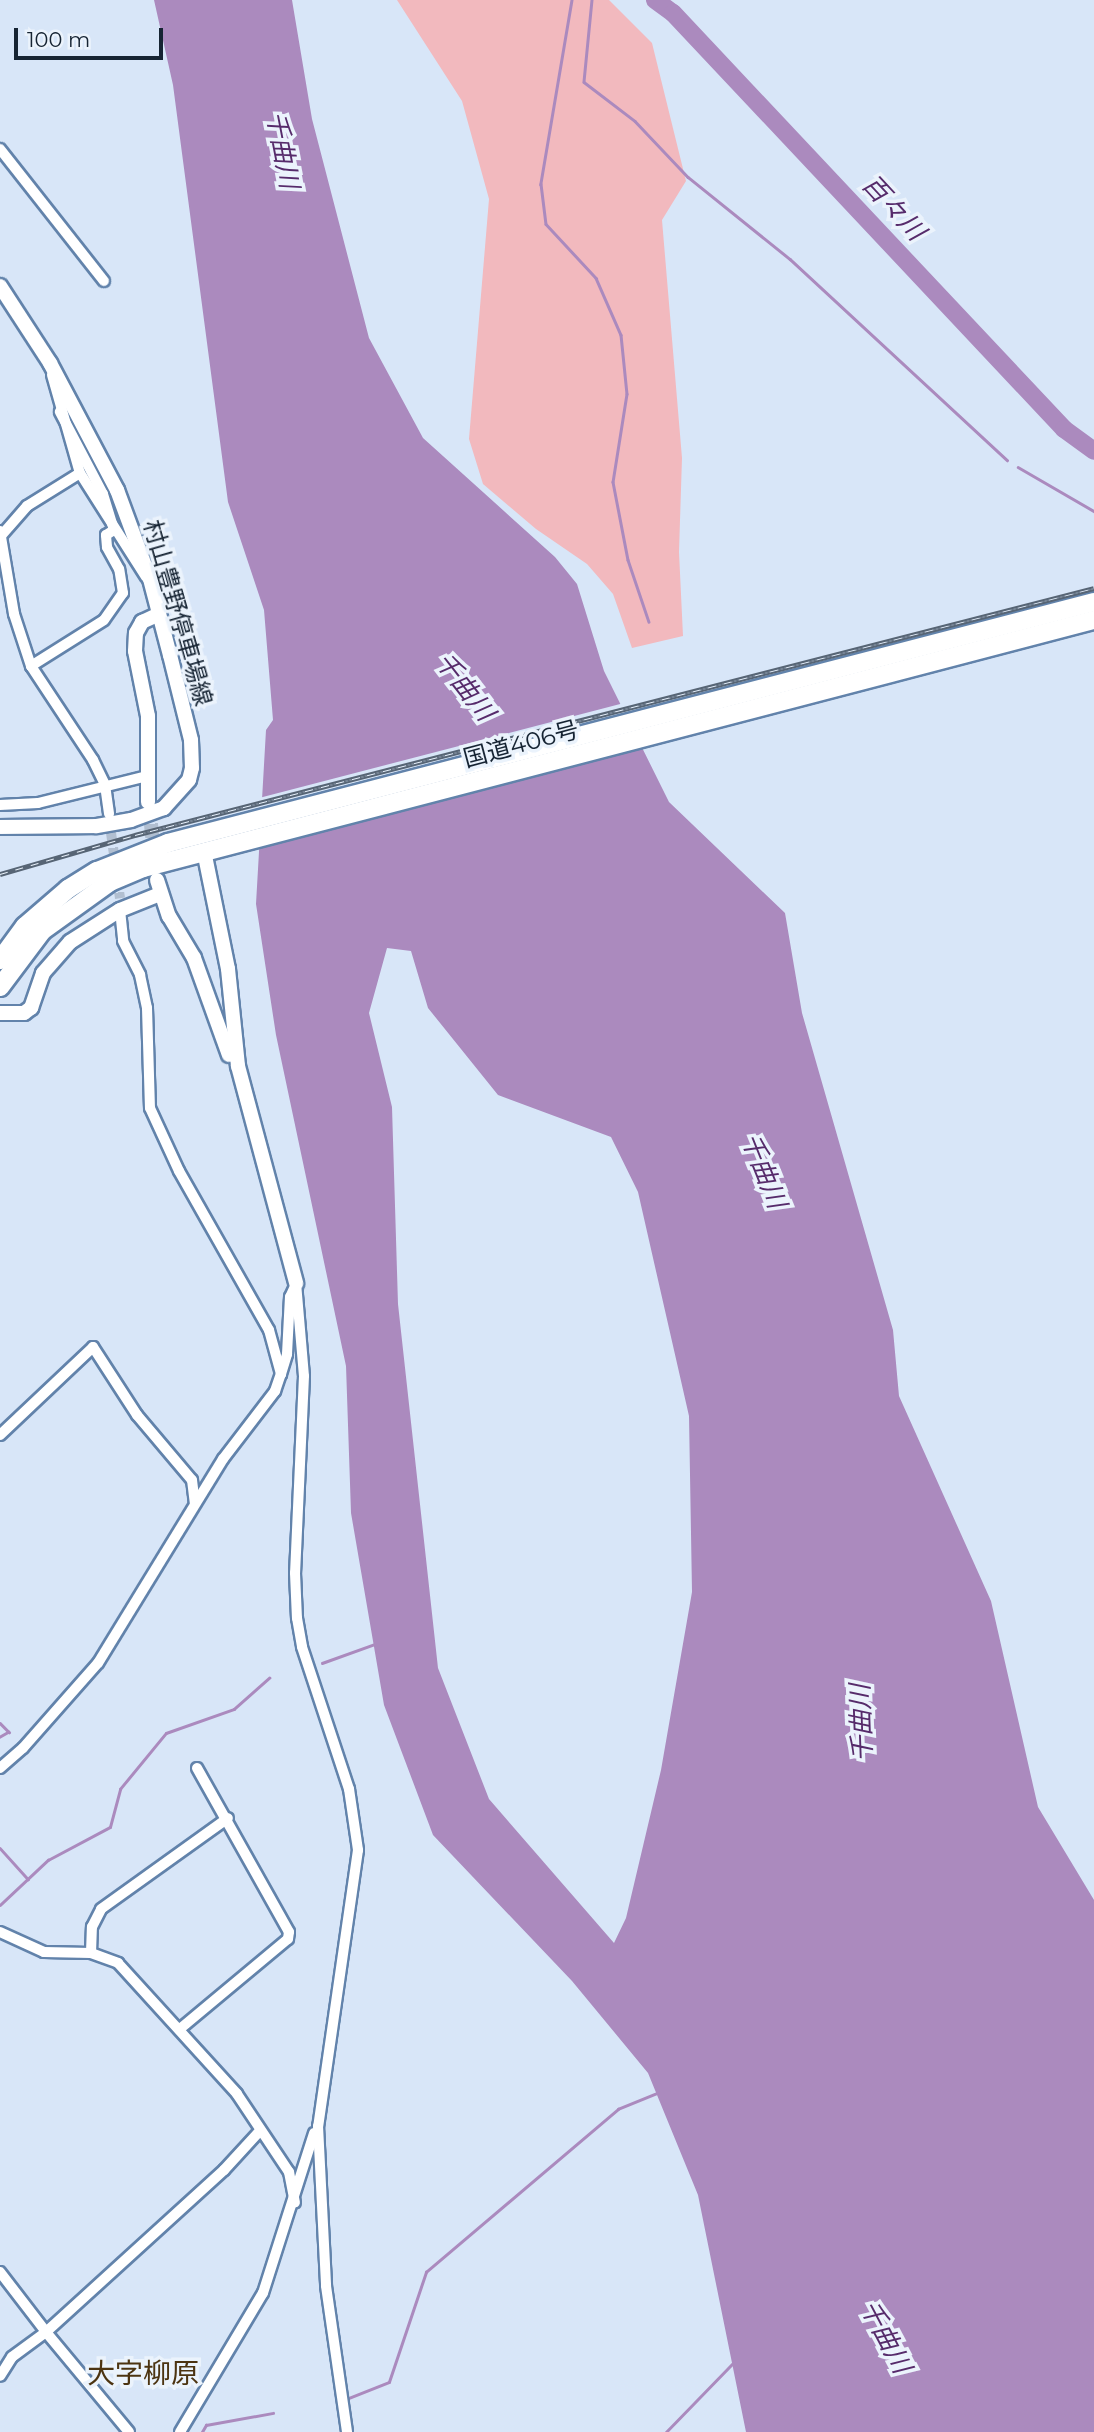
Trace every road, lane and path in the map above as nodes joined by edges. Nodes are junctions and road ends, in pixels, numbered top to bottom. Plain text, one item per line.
1 (0, 149) edge
2 (104, 281) dead end
3 (0, 286) edge
4 (50, 363) junction
5 (60, 412) junction
6 (80, 473) junction
7 (114, 530) junction
8 (1, 535) edge
9 (150, 579) junction
10 (1094, 602) edge
11 (157, 615) junction
12 (1094, 620) edge
13 (31, 666) junction
14 (147, 776) junction
15 (105, 785) junction
16 (148, 802) tunnel mouth
17 (0, 805) edge
18 (109, 814) tunnel mouth
19 (0, 827) edge
20 (210, 849) junction
21 (120, 904) junction
22 (0, 960) edge
23 (0, 987) edge
24 (0, 1013) edge
25 (238, 1066) junction
26 (296, 1283) junction
27 (281, 1374) junction
28 (0, 1435) edge
29 (195, 1503) junction
30 (0, 1768) edge
31 (197, 1768) dead end
32 (229, 1818) junction
33 (0, 1932) edge
34 (91, 1953) junction
35 (181, 2028) junction
36 (318, 2126) junction
37 (259, 2132) junction
38 (295, 2202) junction
39 (0, 2272) edge
40 (46, 2332) junction
41 (0, 2376) edge
42 (129, 2432) edge
43 (180, 2432) edge
44 (347, 2432) edge

1 - 2 street
3 - 4 street, 村山豊野停車場線
4 - 5 street
4 - 9 street, 村山豊野停車場線
5 - 6 street
5 - 7 street
6 - 7 street
6 - 8 street
7 - 9 street
7 - 13 street
8 - 13 street
9 - 11 street, 村山豊野停車場線
10 - 22 highway, 国道406号
11 - 14 street
11 - 19 street, 村山豊野停車場線
12 - 20 highway, 国道406号
13 - 15 street
14 - 15 street
14 - 16 street
15 - 17 street
15 - 18 street
20 - 23 highway, 国道406号
20 - 25 street
21 - 24 street
21 - 25 street
21 - 27 street
25 - 26 street
26 - 27 street
26 - 36 street
27 - 29 street
28 - 29 street
29 - 30 street
31 - 32 street
32 - 34 street
32 - 35 street
33 - 34 street
34 - 35 street
35 - 37 street
36 - 38 street
36 - 44 street
37 - 38 street
37 - 40 street
38 - 43 street
39 - 40 street
40 - 41 street
40 - 42 street

